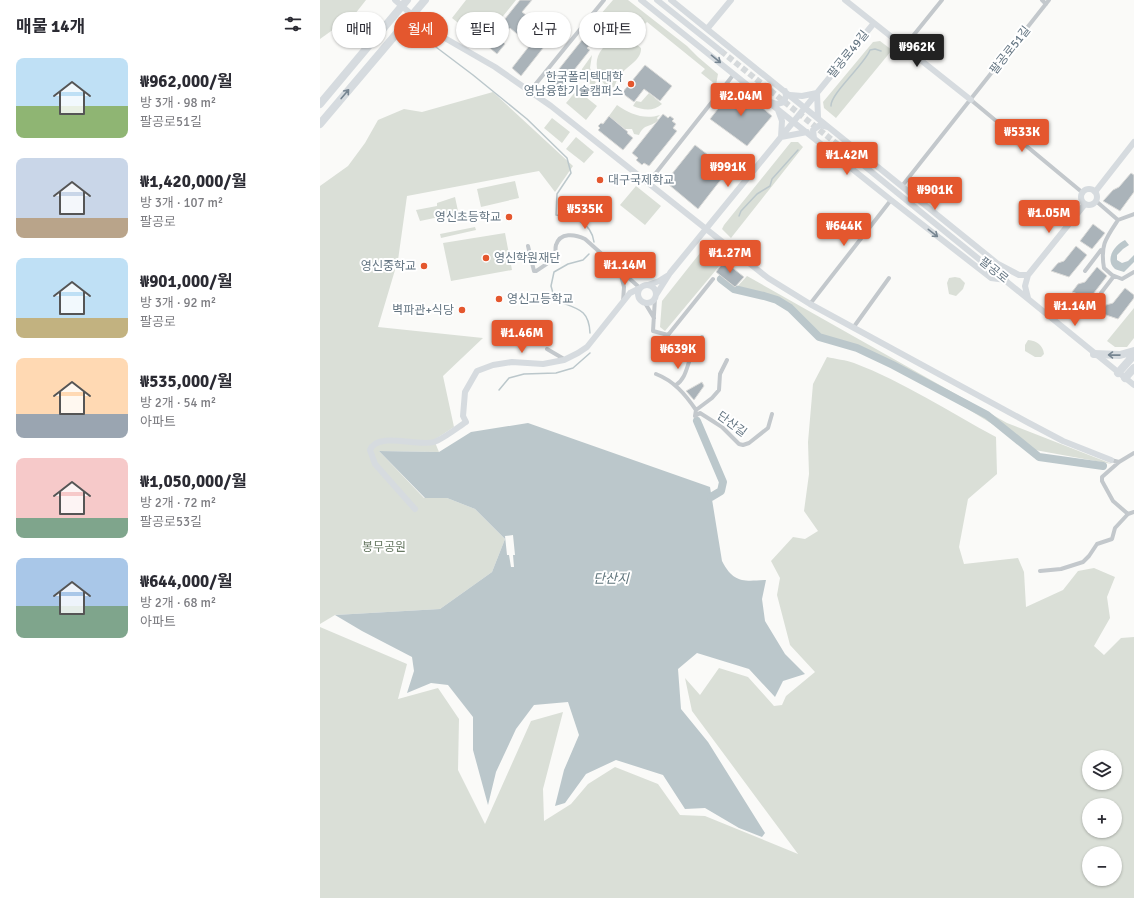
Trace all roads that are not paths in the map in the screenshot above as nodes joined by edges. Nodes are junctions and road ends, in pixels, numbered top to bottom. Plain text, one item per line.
1 (395, 0) edge
2 (407, 0) edge
3 (604, 0) edge
4 (641, 0) edge
5 (657, 0) edge
6 (671, 0) edge
7 (731, 0) edge
8 (844, 0) edge
9 (942, 0) edge
10 (1042, 0) edge
11 (1048, 2) edge
12 (422, 3) edge
13 (874, 23) junction
14 (707, 29) junction
15 (904, 47) junction
16 (721, 52) tunnel mouth
17 (734, 74) junction
18 (530, 91) junction
19 (787, 93) junction
20 (817, 93) junction
21 (971, 100) junction
22 (767, 101) junction
23 (320, 104) edge
24 (805, 107) junction
25 (778, 110) junction
26 (818, 118) junction
27 (793, 121) junction
28 (320, 124) edge
29 (829, 127) junction
30 (807, 132) junction
31 (780, 136) junction
32 (814, 138) junction
33 (1134, 142) edge
34 (852, 156) tunnel mouth
35 (648, 183) junction
36 (902, 186) junction
37 (1095, 192) junction
38 (1083, 193) junction
39 (891, 200) junction
40 (1096, 201) junction
41 (1085, 204) junction
42 (1134, 214) edge
43 (1118, 220) junction
44 (706, 230) junction
45 (528, 246) dead end
46 (1103, 249) junction
47 (998, 264) junction
48 (620, 271) junction
49 (1085, 271) dead end
50 (1134, 272) edge
51 (670, 273) junction
52 (1028, 275) junction
53 (1114, 276) junction
54 (889, 278) dead end
55 (713, 279) dead end
56 (1006, 280) junction
57 (648, 285) junction
58 (639, 288) junction
59 (1101, 293) dead end
60 (655, 297) junction
61 (1028, 298) junction
62 (639, 299) junction
63 (624, 302) junction
64 (645, 303) junction
65 (810, 304) junction
66 (654, 318) junction
67 (853, 328) junction
68 (702, 337) dead end
69 (669, 339) dead end
70 (547, 349) dead end
71 (1134, 351) edge
72 (1094, 354) junction
73 (1134, 355) edge
74 (564, 360) junction
75 (727, 360) dead end
76 (689, 362) dead end
77 (1134, 368) edge
78 (656, 374) dead end
79 (1122, 376) junction
80 (676, 385) junction
81 (1134, 385) edge
82 (696, 410) junction
83 (772, 414) dead end
84 (1134, 453) edge
85 (1111, 460) joint
86 (1119, 462) junction
87 (414, 509) dead end
88 (1134, 512) edge
89 (1128, 514) junction
90 (1040, 571) dead end

1 - 18 main road
2 - 23 highway
3 - 18 street
4 -> 17 main road
5 - 16 main road
6 - 14 main road
7 - 14 main road
8 - 13 main road, 팔공로49길
9 - 15 street
10 - 11 street
11 - 21 street, 팔공로51길
28 -> 12 highway
13 - 15 main road
13 - 20 main road, 팔공로49길
14 - 19 main road
15 - 21 main road
17 - 22 main road
17 - 35 street
18 - 35 main road
19 - 20 main road
19 - 22 main road
19 - 24 main road
20 - 24 main road, 팔공로49길
20 - 26 main road
21 - 36 street, 팔공로51길
21 - 38 street
22 - 25 main road
24 - 26 main road
24 - 27 main road, 팔공로49길
25 - 27 main road
25 - 31 main road
26 - 29 main road
27 - 30 main road
27 - 31 main road, 팔공로49길
29 - 32 main road
29 - 36 main road
30 - 31 main road
30 - 32 main road
31 - 44 main road, 팔공로49길
32 - 39 main road
33 - 37 main road
34 - 56 main road, 팔공로
35 - 44 main road
36 - 47 main road
37 - 38 main road
37 - 40 main road
38 - 41 main road
39 -> 56 main road
39 - 65 street
40 - 41 main road
40 - 43 street
41 - 52 main road
42 - 43 street
43 - 46 street
44 - 51 main road, 팔공로49길
44 - 65 main road
45 - 48 street
46 - 49 street
46 - 53 street
47 - 52 main road
47 - 56 main road
48 - 58 street
48 - 63 street
50 - 53 street
51 - 57 main road
51 - 60 main road
52 - 61 main road
53 - 59 street
54 - 67 street
55 - 66 street
56 - 61 main road, 팔공로
57 - 58 main road
57 - 60 main road
58 - 62 main road
58 - 63 main road
60 - 64 main road
60 - 66 street
61 - 72 main road, 팔공로
62 - 63 main road
62 - 64 main road
63 - 74 main road
64 - 66 street
65 - 67 main road
67 - 85 main road
68 - 69 street
70 - 74 street
71 -> 72 highway
72 - 79 main road, 팔공로
73 - 79 highway
74 - 87 main road
75 - 82 street, 단산길
76 - 80 street
77 - 79 highway
78 - 80 street, 단산길
79 - 81 main road, 팔공로
80 - 82 street, 단산길
82 - 83 street, 단산길
84 - 86 street
85 - 86 street
86 - 89 street
88 - 89 street
89 - 90 street

